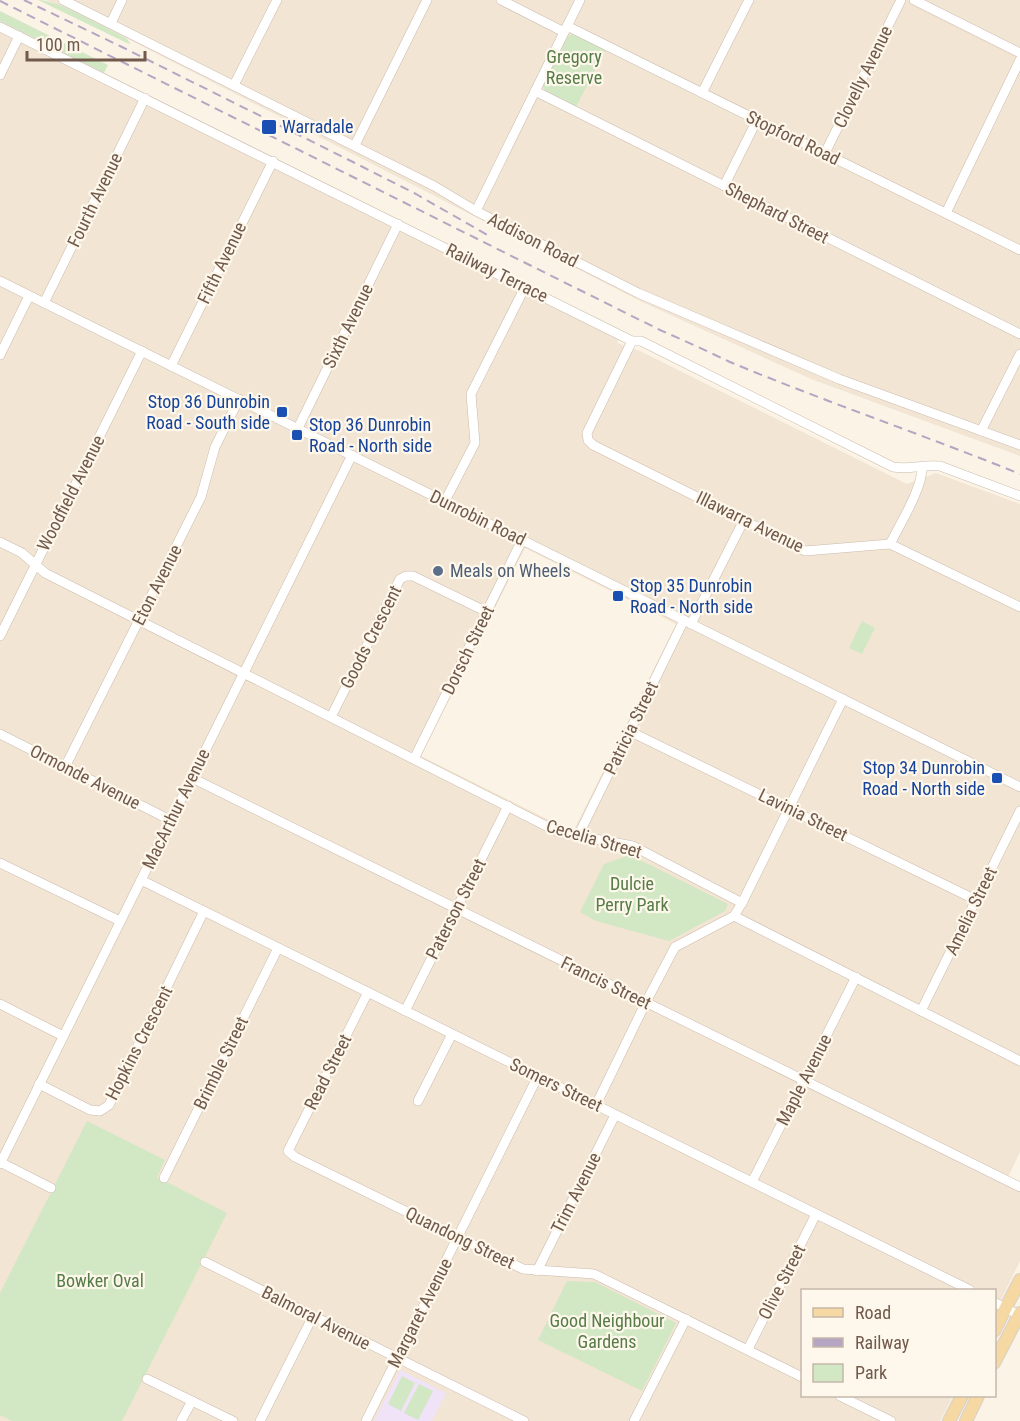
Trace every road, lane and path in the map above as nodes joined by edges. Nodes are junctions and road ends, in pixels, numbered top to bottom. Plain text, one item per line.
1 (63, 0) edge
2 (122, 0) edge
3 (277, 0) edge
4 (427, 0) edge
5 (501, 0) edge
6 (580, 0) edge
7 (749, 0) edge
8 (901, 0) edge
9 (914, 0) edge
10 (111, 23) junction
11 (0, 27) edge
12 (566, 29) junction
13 (20, 36) junction
14 (1020, 53) edge
15 (1020, 60) edge
16 (0, 75) edge
17 (234, 85) junction
18 (535, 92) junction
19 (702, 93) junction
20 (145, 98) junction
21 (757, 120) junction
22 (355, 145) junction
23 (825, 153) junction
24 (273, 161) junction
25 (724, 186) junction
26 (476, 211) junction
27 (946, 213) junction
28 (398, 225) junction
29 (1020, 250) edge
30 (0, 281) edge
31 (525, 287) junction
32 (29, 296) junction
33 (44, 303) junction
34 (1020, 334) edge
35 (632, 341) junction
36 (142, 351) junction
37 (1020, 354) edge
38 (0, 355) edge
39 (171, 366) junction
40 (239, 399) junction
41 (298, 428) junction
42 (981, 431) junction
43 (1020, 445) edge
44 (352, 455) junction
45 (922, 468) junction
46 (1020, 496) edge
47 (445, 501) junction
48 (744, 520) junction
49 (522, 540) junction
50 (0, 542) edge
51 (890, 544) junction
52 (35, 565) junction
53 (1020, 608) edge
54 (487, 612) junction
55 (139, 620) junction
56 (687, 622) junction
57 (0, 636) edge
58 (244, 673) junction
59 (843, 699) junction
60 (331, 717) junction
61 (629, 731) junction
62 (0, 734) edge
63 (414, 759) junction
64 (65, 767) junction
65 (192, 778) junction
66 (1020, 787) edge
67 (508, 806) junction
68 (789, 809) junction
69 (1020, 811) edge
70 (170, 820) junction
71 (578, 836) junction
72 (0, 863) edge
73 (141, 880) junction
74 (976, 900) junction
75 (742, 903) junction
76 (456, 909) junction
77 (204, 911) junction
78 (734, 916) junction
79 (120, 921) junction
80 (278, 948) junction
81 (856, 977) junction
82 (368, 992) junction
83 (646, 1002) junction
84 (0, 1004) edge
85 (405, 1011) junction
86 (921, 1011) junction
87 (452, 1034) junction
88 (63, 1036) junction
89 (1020, 1061) edge
90 (538, 1076) junction
91 (804, 1080) junction
92 (39, 1084) junction
93 (418, 1101) dead end
94 (596, 1105) junction
95 (615, 1115) junction
96 (288, 1151) joint
97 (0, 1163) edge
98 (164, 1178) dead end
99 (752, 1182) junction
100 (1020, 1187) edge
101 (51, 1188) dead end
102 (816, 1214) junction
103 (458, 1236) junction
104 (205, 1262) dead end
105 (537, 1271) junction
106 (1020, 1280) edge
107 (968, 1289) edge
108 (1000, 1310) edge
109 (313, 1316) junction
110 (686, 1319) junction
111 (1018, 1320) edge
112 (748, 1349) junction
113 (397, 1358) junction
114 (996, 1359) edge
115 (801, 1376) edge
116 (147, 1379) dead end
117 (844, 1397) edge
118 (961, 1397) edge
119 (977, 1397) edge
120 (192, 1401) junction
121 (182, 1421) edge
122 (233, 1421) edge
123 (260, 1421) edge
124 (366, 1421) edge
125 (524, 1421) edge
126 (634, 1421) edge
127 (891, 1421) edge
128 (949, 1421) edge
129 (966, 1421) edge

1 - 10 street, Addison Road
2 - 10 street
3 - 17 street
4 - 22 street
5 - 12 street, Stopford Road
6 - 12 street
7 - 19 street
8 - 23 street, Clovelly Avenue
9 - 14 street
10 - 17 street, Addison Road
11 - 13 street, Railway Terrace
12 - 18 street
12 - 19 street, Stopford Road
13 - 16 street
13 - 20 street, Railway Terrace
15 - 27 street
17 - 22 street, Addison Road
18 - 25 street, Shephard Street
18 - 26 street
19 - 21 street, Stopford Road
20 - 24 street, Railway Terrace
20 - 33 street, Fourth Avenue
21 - 23 street, Stopford Road
21 - 25 street
22 - 26 street, Addison Road
23 - 27 street, Stopford Road
24 - 28 street, Railway Terrace
24 - 39 street, Fifth Avenue
25 - 34 street, Shephard Street
26 - 42 street, Addison Road
27 - 29 street, Stopford Road
28 - 31 street, Railway Terrace
28 - 41 street, Sixth Avenue
30 - 32 street, Dunrobin Road
31 - 35 street, Railway Terrace
31 - 47 street
32 - 33 street, Dunrobin Road
32 - 38 street
33 - 36 street, Dunrobin Road
35 - 45 street, Railway Terrace
35 - 48 street, Illawarra Avenue
36 - 39 street, Dunrobin Road
36 - 52 street, Woodfield Avenue
37 - 42 street
39 - 40 street, Dunrobin Road
40 - 41 street, Dunrobin Road
40 - 55 street, Eton Avenue
41 - 44 street, Dunrobin Road
42 - 43 street, Addison Road
44 - 47 street, Dunrobin Road
44 - 58 street, MacArthur Avenue
45 - 46 street, Railway Terrace
45 - 51 street
47 - 49 street, Dunrobin Road
48 - 51 street, Illawarra Avenue
48 - 56 street, Patricia Street
49 - 54 street, Dorsch Street
49 - 56 street, Dunrobin Road
50 - 52 street, Cecelia Street
51 - 53 street
52 - 55 street, Cecelia Street
52 - 57 street, Woodfield Avenue
54 - 60 street, Goods Crescent
54 - 63 street, Dorsch Street
55 - 58 street, Cecelia Street
55 - 64 street, Eton Avenue
56 - 59 street, Dunrobin Road
56 - 61 street, Patricia Street
58 - 60 street, Cecelia Street
58 - 65 street, MacArthur Avenue
59 - 66 street, Dunrobin Road
59 - 68 street
60 - 63 street, Cecelia Street
61 - 68 street, Lavinia Street
61 - 71 street, Patricia Street
62 - 64 street, Ormonde Avenue
63 - 67 street, Cecelia Street
64 - 70 street, Ormonde Avenue
65 - 70 street, MacArthur Avenue
65 - 76 street, Francis Street
67 - 71 street, Cecelia Street
67 - 76 street, Paterson Street
68 - 74 street, Lavinia Street
68 - 75 street
69 - 74 street, Amelia Street
70 - 73 street, MacArthur Avenue
71 - 75 street, Cecelia Street
72 - 79 street
73 - 77 street, Somers Street
73 - 79 street, MacArthur Avenue
74 - 86 street, Amelia Street
75 - 78 street
76 - 83 street, Francis Street
76 - 85 street, Paterson Street
77 - 80 street, Somers Street
77 - 92 street, Hopkins Crescent
78 - 81 street
78 - 83 street
79 - 88 street, MacArthur Avenue
80 - 82 street, Somers Street
80 - 98 street, Brimble Street
81 - 86 street
81 - 91 street, Maple Avenue
82 - 85 street, Somers Street
82 - 96 street, Read Street
83 - 91 street, Francis Street
83 - 94 street
84 - 88 street
85 - 87 street, Somers Street
86 - 89 street
87 - 90 street, Somers Street
87 - 93 street
88 - 92 street, MacArthur Avenue
90 - 94 street, Somers Street
90 - 103 street, Margaret Avenue
91 - 99 street, Maple Avenue
91 - 100 street, Francis Street
92 - 97 street, MacArthur Avenue
94 - 95 street, Somers Street
95 - 99 street, Somers Street
95 - 105 street, Trim Avenue
96 - 103 street, Quandong Street
97 - 101 street
99 - 102 street, Somers Street
102 - 107 street, Somers Street
102 - 112 street, Olive Street
103 - 105 street, Quandong Street
103 - 113 street, Margaret Avenue
104 - 109 street, Balmoral Avenue
105 - 110 street, Quandong Street
106 - 108 main road
108 - 111 street
109 - 113 street, Balmoral Avenue
109 - 123 street
110 - 112 street, Quandong Street
110 - 126 street
111 - 114 main road
112 - 115 street, Quandong Street
113 - 124 street, Margaret Avenue
113 - 125 street, Balmoral Avenue
116 - 120 street
117 - 127 street
118 - 128 main road
119 - 129 main road
120 - 121 street
120 - 122 street

